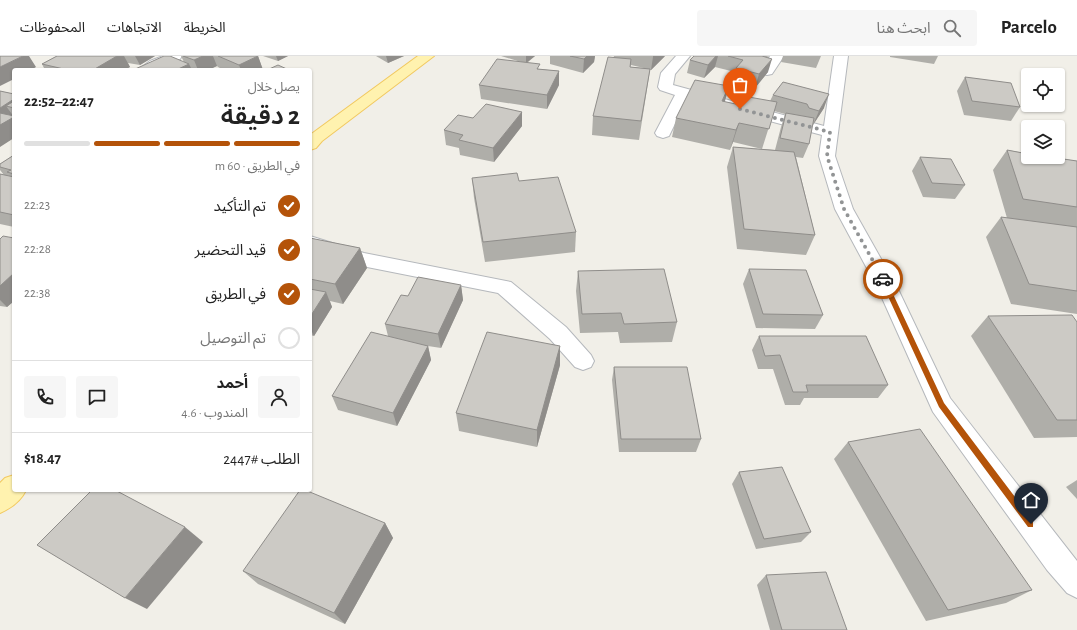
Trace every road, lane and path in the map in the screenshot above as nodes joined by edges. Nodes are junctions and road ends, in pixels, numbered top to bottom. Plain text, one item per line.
1 (175, 56) edge
2 (427, 56) edge
3 (683, 56) edge
4 (713, 56) edge
5 (777, 56) edge
6 (840, 56) edge
7 (148, 68) edge
8 (683, 92) junction
9 (830, 132) junction
10 (663, 133) dead end
11 (312, 143) edge
12 (312, 243) edge
13 (583, 361) dead end
14 (12, 489) edge
15 (0, 500) edge
16 (1077, 583) edge

1 - 7 street
2 - 11 main road
3 - 8 street
4 - 5 street
6 - 9 street
8 - 9 street
8 - 10 street
9 - 16 street
12 - 13 street
14 - 15 main road

